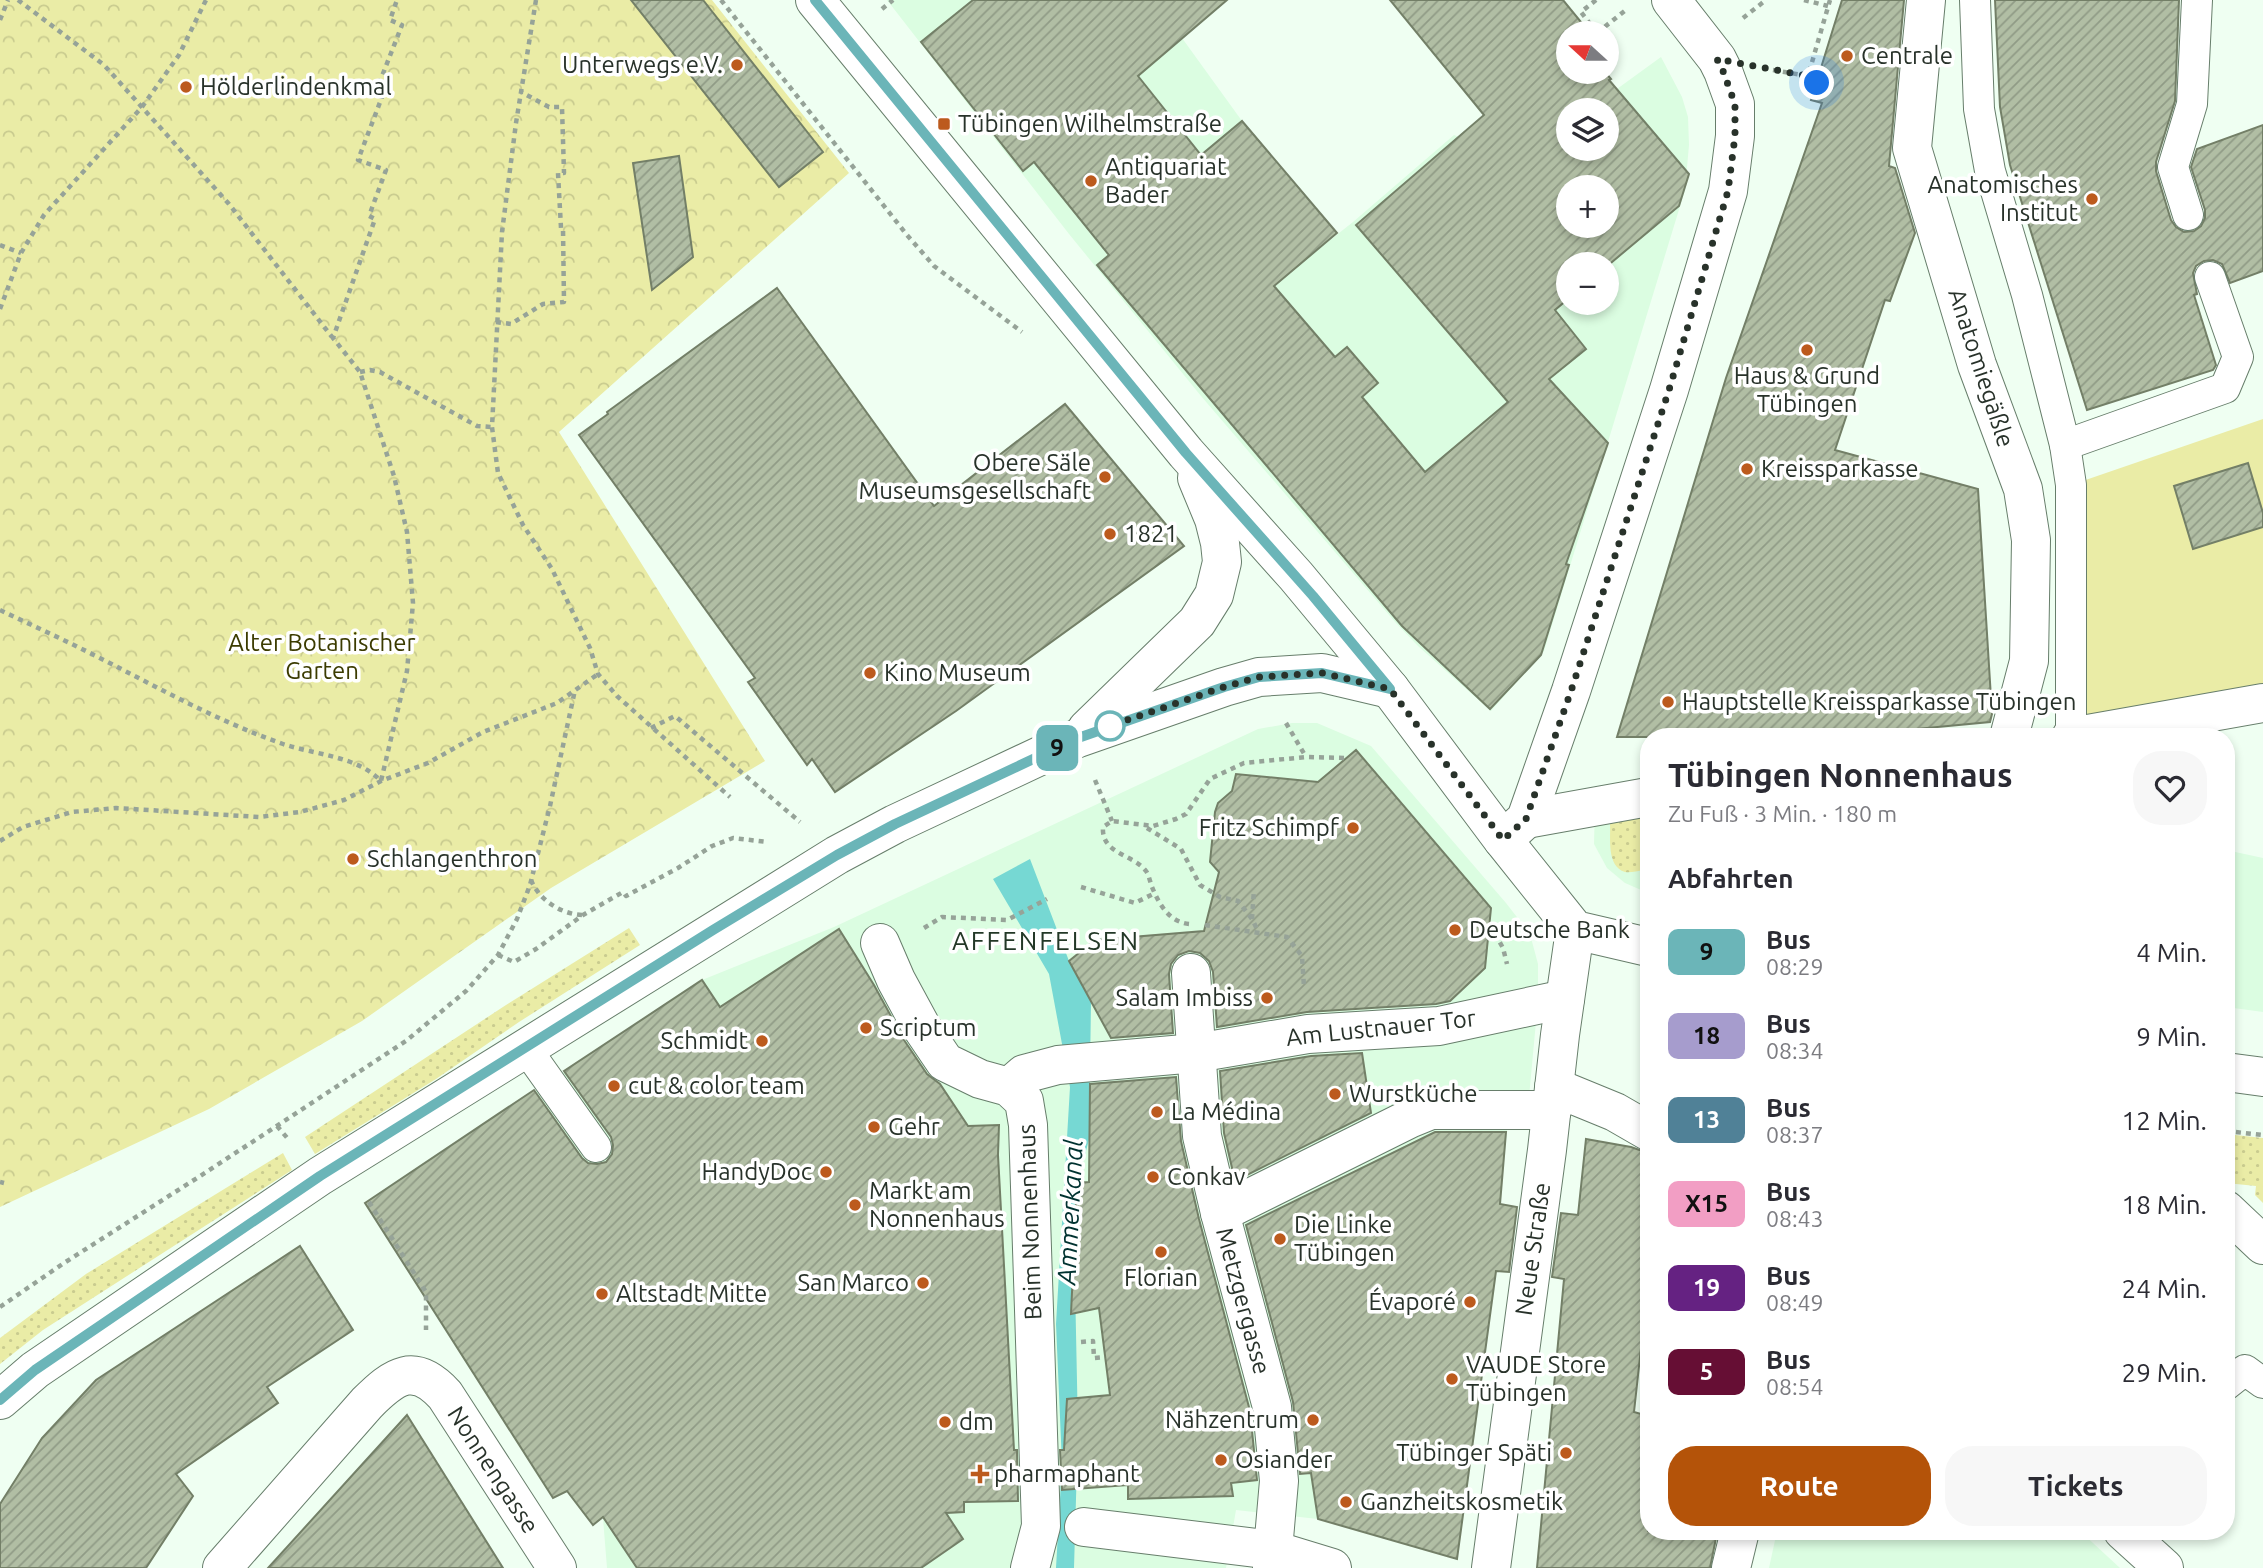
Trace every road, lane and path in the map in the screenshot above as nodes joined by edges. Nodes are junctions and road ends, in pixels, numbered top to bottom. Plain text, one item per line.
1 (8, 0) edge
2 (18, 0) edge
3 (206, 0) edge
4 (397, 0) edge
5 (536, 0) edge
6 (721, 0) edge
7 (815, 0) edge
8 (1596, 0) edge
9 (1671, 0) edge
10 (1804, 0) edge
11 (1830, 0) edge
12 (1926, 0) edge
13 (1975, 0) edge
14 (2197, 0) edge
15 (1828, 6) junction
16 (0, 19) edge
17 (1588, 21) edge
18 (1717, 59) junction
19 (1808, 76) junction
20 (1817, 83) dead end
21 (521, 92) junction
22 (142, 107) junction
23 (2188, 215) dead end
24 (0, 245) edge
25 (21, 253) junction
26 (2210, 278) dead end
27 (0, 309) edge
28 (496, 322) junction
29 (333, 338) junction
30 (1030, 338) dead end
31 (360, 372) junction
32 (492, 427) junction
33 (2065, 445) junction
34 (1186, 453) junction
35 (0, 610) edge
36 (598, 674) junction
37 (1390, 689) junction
38 (575, 690) junction
39 (2263, 703) edge
40 (651, 728) junction
41 (2011, 728) edge
42 (2071, 728) edge
43 (2122, 728) edge
44 (1078, 738) junction
45 (1346, 758) dead end
46 (381, 781) junction
47 (730, 797) dead end
48 (1640, 799) edge
49 (1144, 826) junction
50 (1515, 829) junction
51 (0, 841) edge
52 (837, 855) junction
53 (531, 880) junction
54 (1081, 887) dead end
55 (1254, 889) dead end
56 (1155, 894) junction
57 (1047, 899) dead end
58 (583, 915) junction
59 (1252, 919) junction
60 (922, 929) dead end
61 (1575, 930) junction
62 (1259, 932) junction
63 (880, 943) dead end
64 (1640, 945) edge
65 (498, 955) junction
66 (1191, 973) dead end
67 (1565, 999) junction
68 (1308, 1034) junction
69 (525, 1047) junction
70 (1196, 1053) junction
71 (2235, 1073) edge
72 (2263, 1077) edge
73 (1009, 1087) junction
74 (1553, 1098) junction
75 (277, 1126) junction
76 (1640, 1126) edge
77 (2235, 1131) edge
78 (2263, 1135) edge
79 (596, 1147) dead end
80 (320, 1176) junction
81 (1220, 1213) junction
82 (2235, 1219) edge
83 (2263, 1245) edge
84 (0, 1307) edge
85 (1081, 1342) dead end
86 (1105, 1357) dead end
87 (424, 1377) junction
88 (2235, 1378) edge
89 (2263, 1383) edge
90 (0, 1400) edge
91 (1084, 1527) dead end
92 (1738, 1540) edge
93 (2133, 1540) edge
94 (1272, 1559) edge
95 (222, 1568) edge
96 (557, 1568) edge
97 (1030, 1568) edge
98 (1332, 1568) edge
99 (1491, 1568) edge
100 (1731, 1568) edge
101 (2164, 1568) edge

1 - 16 path
2 - 22 path
3 - 22 path
4 - 29 path
5 - 21 path
6 - 30 path
7 - 34 street
8 - 17 path
9 - 18 street
10 - 15 path
11 - 15 path
12 - 41 street, Anatomiegäßle
13 - 33 lane
14 - 23 lane
15 - 19 path
18 - 19 path
18 - 50 street
19 - 20 path
21 - 28 path
21 - 28 path
22 - 25 path
22 - 29 path
24 - 25 path
25 - 27 path
26 - 33 lane
28 - 32 path
29 - 31 path
31 - 32 path
31 - 46 path
32 - 36 path
33 - 42 lane
34 - 37 street
34 - 44 street
35 - 46 path
36 - 38 path
36 - 40 path
37 - 44 street
37 - 50 street
38 - 46 path
38 - 53 path
39 - 43 street
40 - 47 path
40 - 52 path
44 - 52 street
45 - 49 path
46 - 51 path
48 - 50 street
49 - 56 path
49 - 59 path
50 - 61 street
52 - 58 path
52 - 69 street
53 - 58 path
53 - 65 path
54 - 56 path
55 - 59 path
56 - 62 path
57 - 60 path
58 - 65 path
59 - 62 path
61 - 64 street
61 - 67 street, Neue Straße
62 - 68 path
63 - 73 street
65 - 75 path
66 - 70 street, Metzgergasse
67 - 68 street, Am Lustnauer Tor
67 - 74 street, Neue Straße
68 - 70 street, Am Lustnauer Tor
69 - 79 lane
69 - 80 street
70 - 73 street
70 - 81 street, Metzgergasse
71 - 72 street
73 - 97 street, Beim Nonnenhaus
74 - 76 street
74 - 81 street
74 - 99 street, Neue Straße
75 - 80 path
75 - 84 path
77 - 78 path
80 - 87 path
80 - 90 street
81 - 94 street, Metzgergasse
82 - 83 street
85 - 86 path
87 - 95 street
87 - 96 street, Nonnengasse
88 - 89 lane
91 - 94 street
92 - 100 street
93 - 101 street
94 - 98 street

